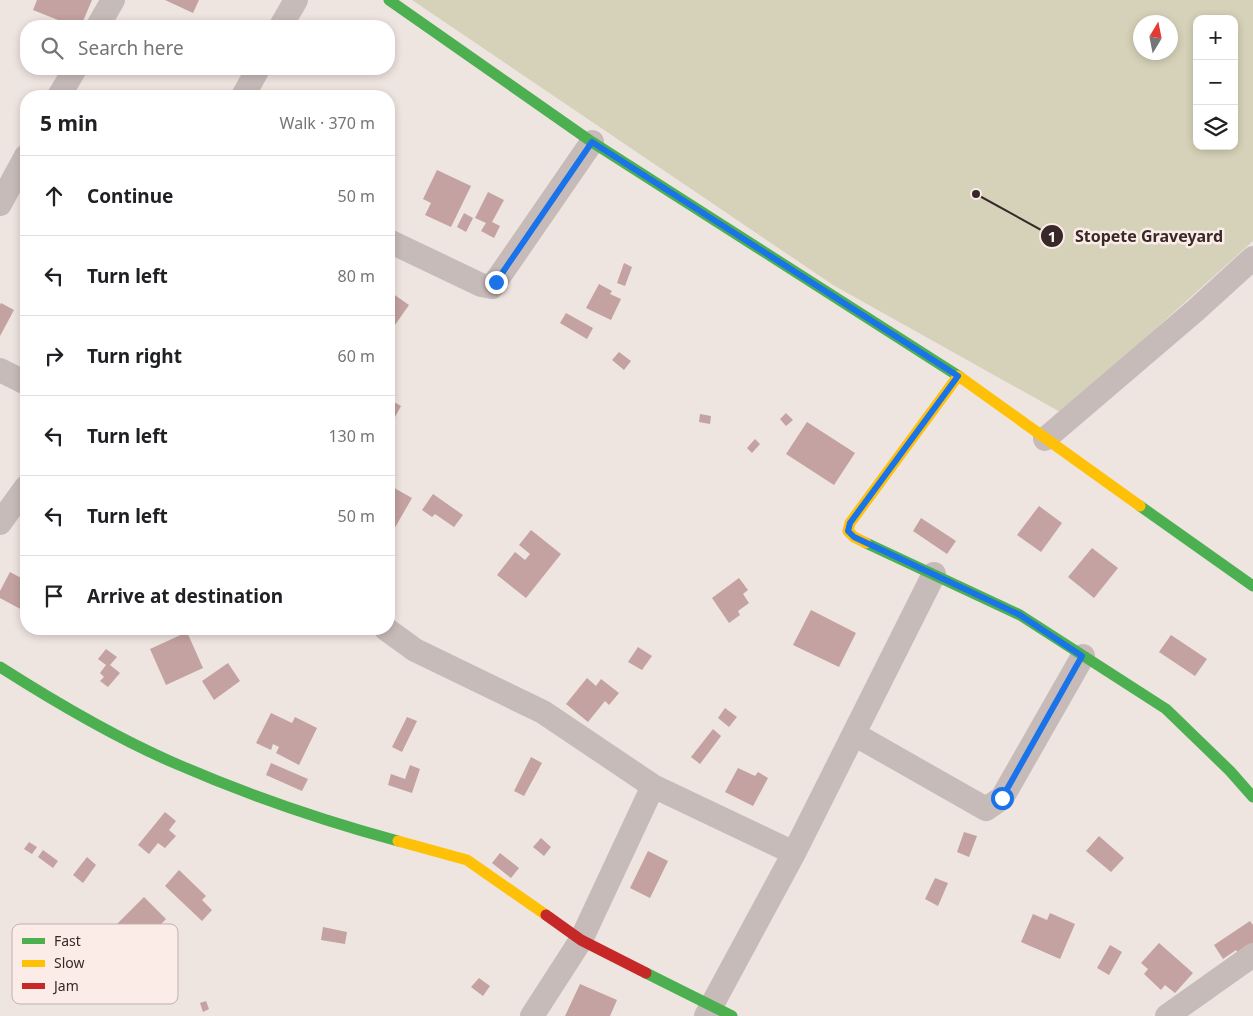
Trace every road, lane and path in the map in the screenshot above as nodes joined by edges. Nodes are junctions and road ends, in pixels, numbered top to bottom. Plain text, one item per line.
1 (113, 0) edge
2 (296, 0) edge
3 (390, 0) edge
4 (101, 20) edge
5 (284, 20) edge
6 (72, 75) edge
7 (255, 75) edge
8 (63, 90) edge
9 (246, 90) edge
10 (592, 142) junction
11 (20, 167) edge
12 (0, 204) edge
13 (395, 244) edge
14 (1253, 258) edge
15 (0, 370) edge
16 (958, 376) junction
17 (20, 380) edge
18 (1045, 439) junction
19 (20, 495) edge
20 (0, 523) edge
21 (934, 574) junction
22 (1253, 586) edge
23 (394, 635) edge
24 (1082, 656) junction
25 (0, 667) edge
26 (854, 734) junction
27 (653, 786) junction
28 (1253, 797) edge
29 (794, 853) junction
30 (581, 940) junction
31 (1253, 956) edge
32 (716, 1012) edge
33 (532, 1016) edge
34 (1167, 1016) edge

1 - 4 street
2 - 5 street
3 - 10 street
6 - 8 street
7 - 9 street
10 - 13 street
10 - 16 street
11 - 12 street
14 - 18 street
15 - 17 street
16 - 18 street
16 - 21 street
18 - 22 street
19 - 20 street
21 - 24 street
21 - 26 street
23 - 27 street
24 - 26 street
24 - 28 street
25 - 30 street
26 - 29 street
27 - 29 street
27 - 30 street
29 - 32 street
30 - 32 street
30 - 33 street
31 - 34 street

